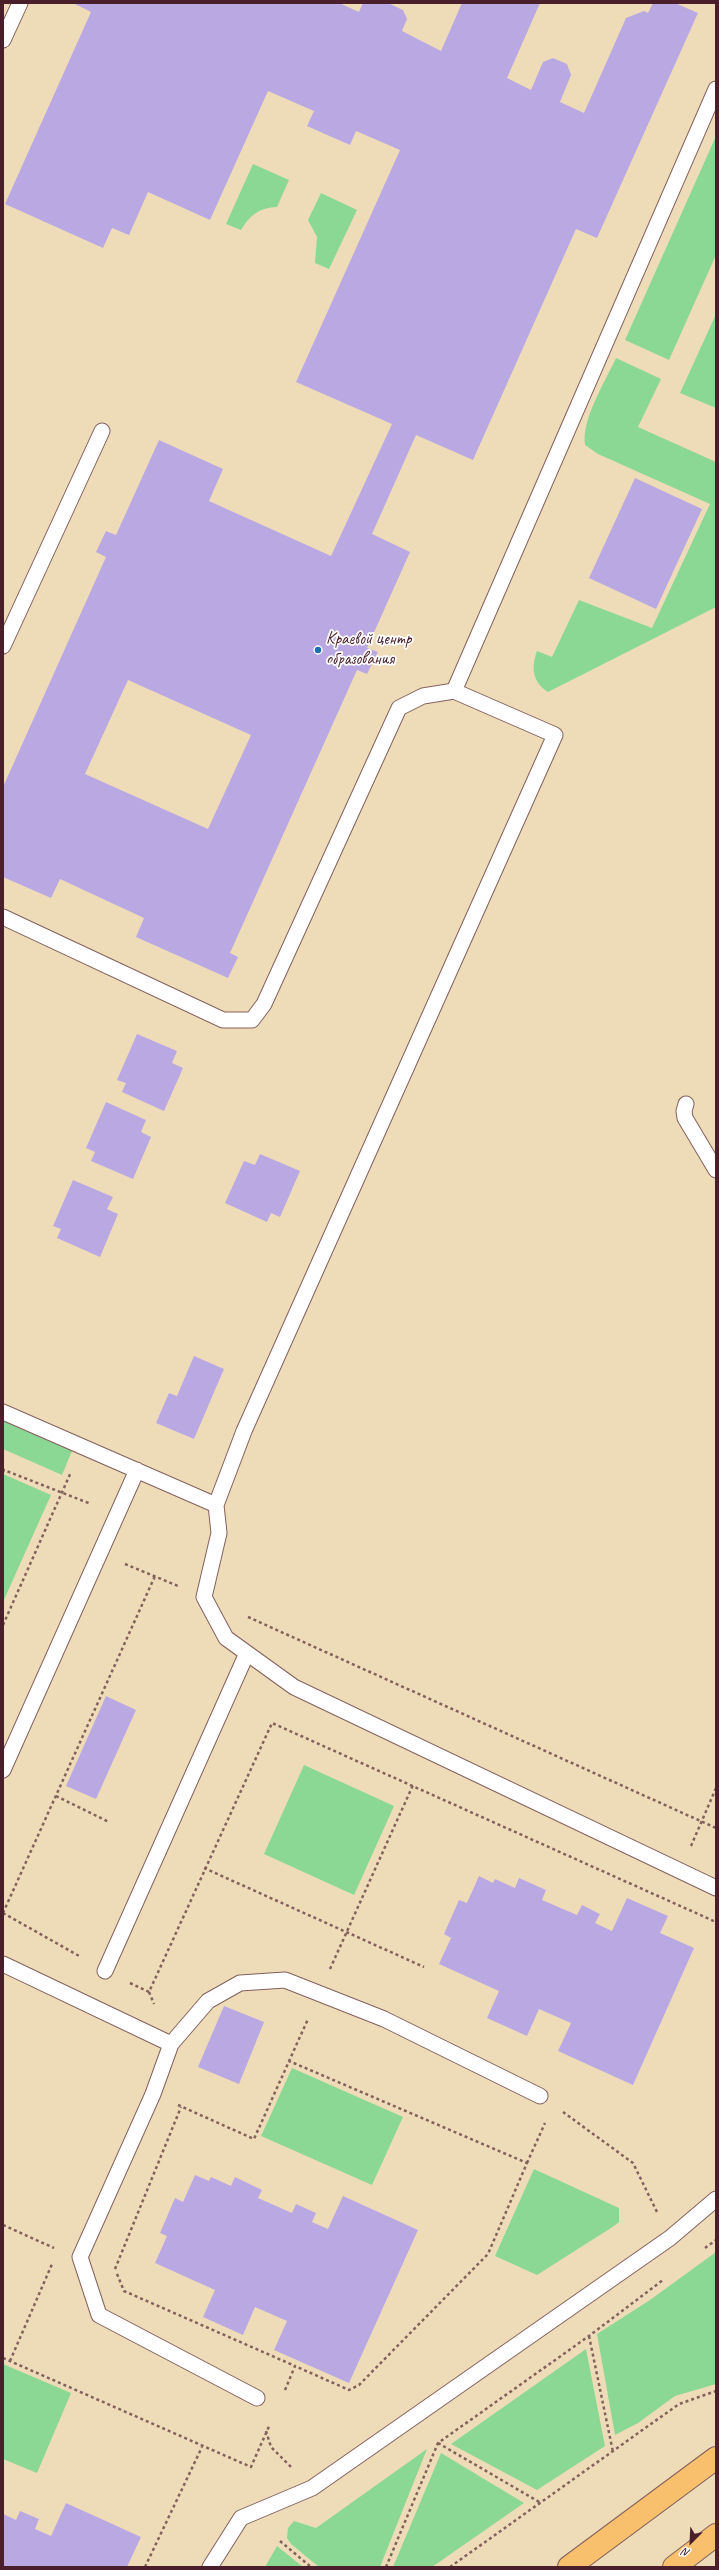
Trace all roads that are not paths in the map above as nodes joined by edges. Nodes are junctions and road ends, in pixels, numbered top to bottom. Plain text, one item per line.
1 (20, 3) edge
2 (3, 40) edge
3 (716, 89) edge
4 (102, 431) dead end
5 (3, 646) edge
6 (454, 690) junction
7 (3, 917) edge
8 (686, 1104) dead end
9 (716, 1170) edge
10 (3, 1412) edge
11 (137, 1470) junction
12 (216, 1505) junction
13 (247, 1653) junction
14 (3, 1770) edge
15 (716, 1888) edge
16 (3, 1964) edge
17 (105, 1971) road end
18 (171, 2044) junction
19 (540, 2096) road end
20 (716, 2199) edge
21 (257, 2398) road end
22 (716, 2458) edge
23 (716, 2535) edge
24 (210, 2567) edge
25 (569, 2567) edge
26 (674, 2567) edge

1 - 2 lane
3 - 6 lane
4 - 5 lane
6 - 7 lane
6 - 12 lane
8 - 9 lane
10 - 11 lane
11 - 12 lane
11 - 14 lane
12 - 13 lane
13 - 15 lane
13 - 17 lane
16 - 18 lane
18 - 19 lane
18 - 21 lane
20 - 24 lane
22 - 25 main road
23 - 26 main road

